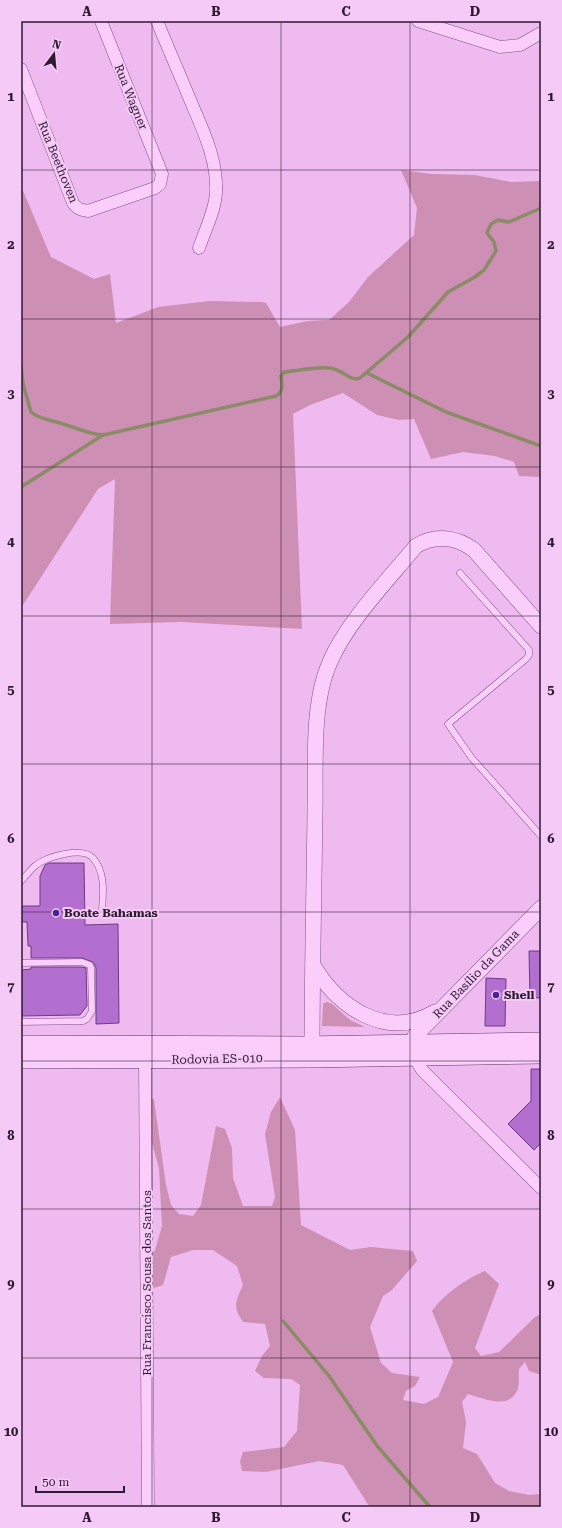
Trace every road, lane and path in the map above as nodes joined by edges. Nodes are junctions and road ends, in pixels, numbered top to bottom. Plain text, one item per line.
1 (100, 21) edge
2 (157, 21) edge
3 (418, 21) edge
4 (541, 33) edge
5 (21, 69) edge
6 (162, 174) joint
7 (199, 248) dead end
8 (460, 573) dead end
9 (541, 626) edge
10 (541, 836) edge
11 (21, 881) edge
12 (541, 908) edge
13 (102, 911) dead end
14 (21, 963) edge
15 (313, 965) junction
16 (443, 1008) junction
17 (21, 1022) edge
18 (541, 1041) edge
19 (21, 1044) edge
20 (413, 1050) junction
21 (312, 1052) junction
22 (541, 1055) edge
23 (21, 1060) edge
24 (145, 1060) junction
25 (541, 1188) edge
26 (148, 1507) edge

1 - 6 street, Rua Wagner
2 - 7 street
3 - 4 street
5 - 6 street, Rua Beethoven
8 - 10 lane
9 - 15 street
11 - 13 lane
12 - 16 street, Rua Basílio da Gama
14 - 17 lane
15 - 16 street
15 - 21 street
16 - 20 street, Rua Basílio da Gama
18 - 20 main road, Rodovia ES-010
19 - 21 main road, Rodovia ES-010
20 - 21 main road, Rodovia ES-010
20 - 22 main road, Rodovia ES-010
20 - 25 street
21 - 24 main road, Rodovia ES-010
23 - 24 main road, Rodovia ES-010
24 - 26 street, Rua Francisco Sousa dos Santos

